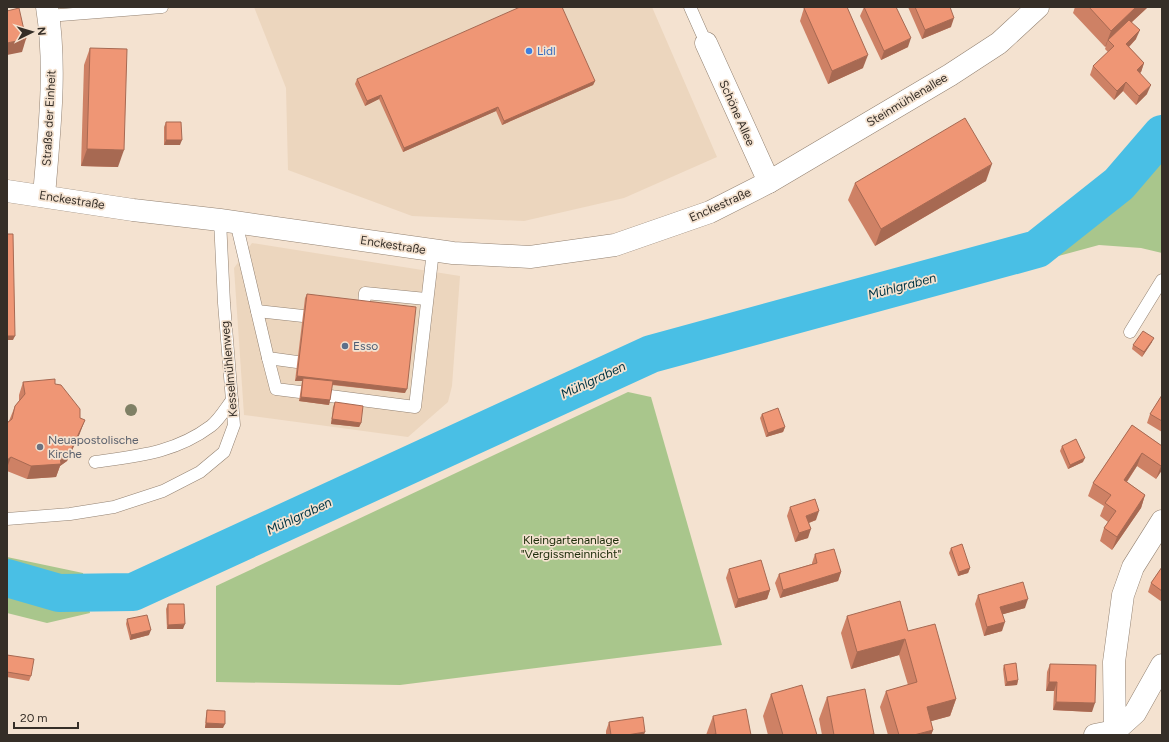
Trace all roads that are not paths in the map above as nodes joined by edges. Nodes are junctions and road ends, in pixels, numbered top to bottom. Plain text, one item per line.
1 (162, 7) edge
2 (690, 7) edge
3 (1038, 7) edge
4 (48, 12) edge
5 (706, 43) joint
6 (769, 182) junction
7 (7, 191) edge
8 (44, 196) junction
9 (228, 221) junction
10 (433, 251) junction
11 (1162, 280) edge
12 (426, 299) junction
13 (364, 305) edge
14 (257, 311) junction
15 (303, 316) edge
16 (1130, 332) dead end
17 (268, 358) junction
18 (297, 362) edge
19 (300, 392) edge
20 (330, 396) edge
21 (232, 400) junction
22 (95, 462) dead end
23 (7, 519) edge
24 (1162, 521) edge
25 (1162, 665) edge
26 (1109, 734) edge

1 - 4 lane, Straße der Einheit
2 - 5 lane
3 - 6 main road, Steinmühlenallee
4 - 8 main road, Straße der Einheit
5 - 6 main road, Schöne Allee
6 - 10 main road, Enckestraße
7 - 8 main road, Enckestraße
8 - 9 main road, Enckestraße
9 - 10 main road, Enckestraße
9 - 14 lane
9 - 21 lane, Kesselmühlenweg
10 - 12 lane
11 - 16 lane
12 - 13 lane
12 - 20 lane
14 - 15 lane
14 - 17 lane
17 - 18 lane
17 - 19 lane
21 - 22 lane
21 - 23 lane, Kesselmühlenweg
24 - 26 main road
25 - 26 main road

